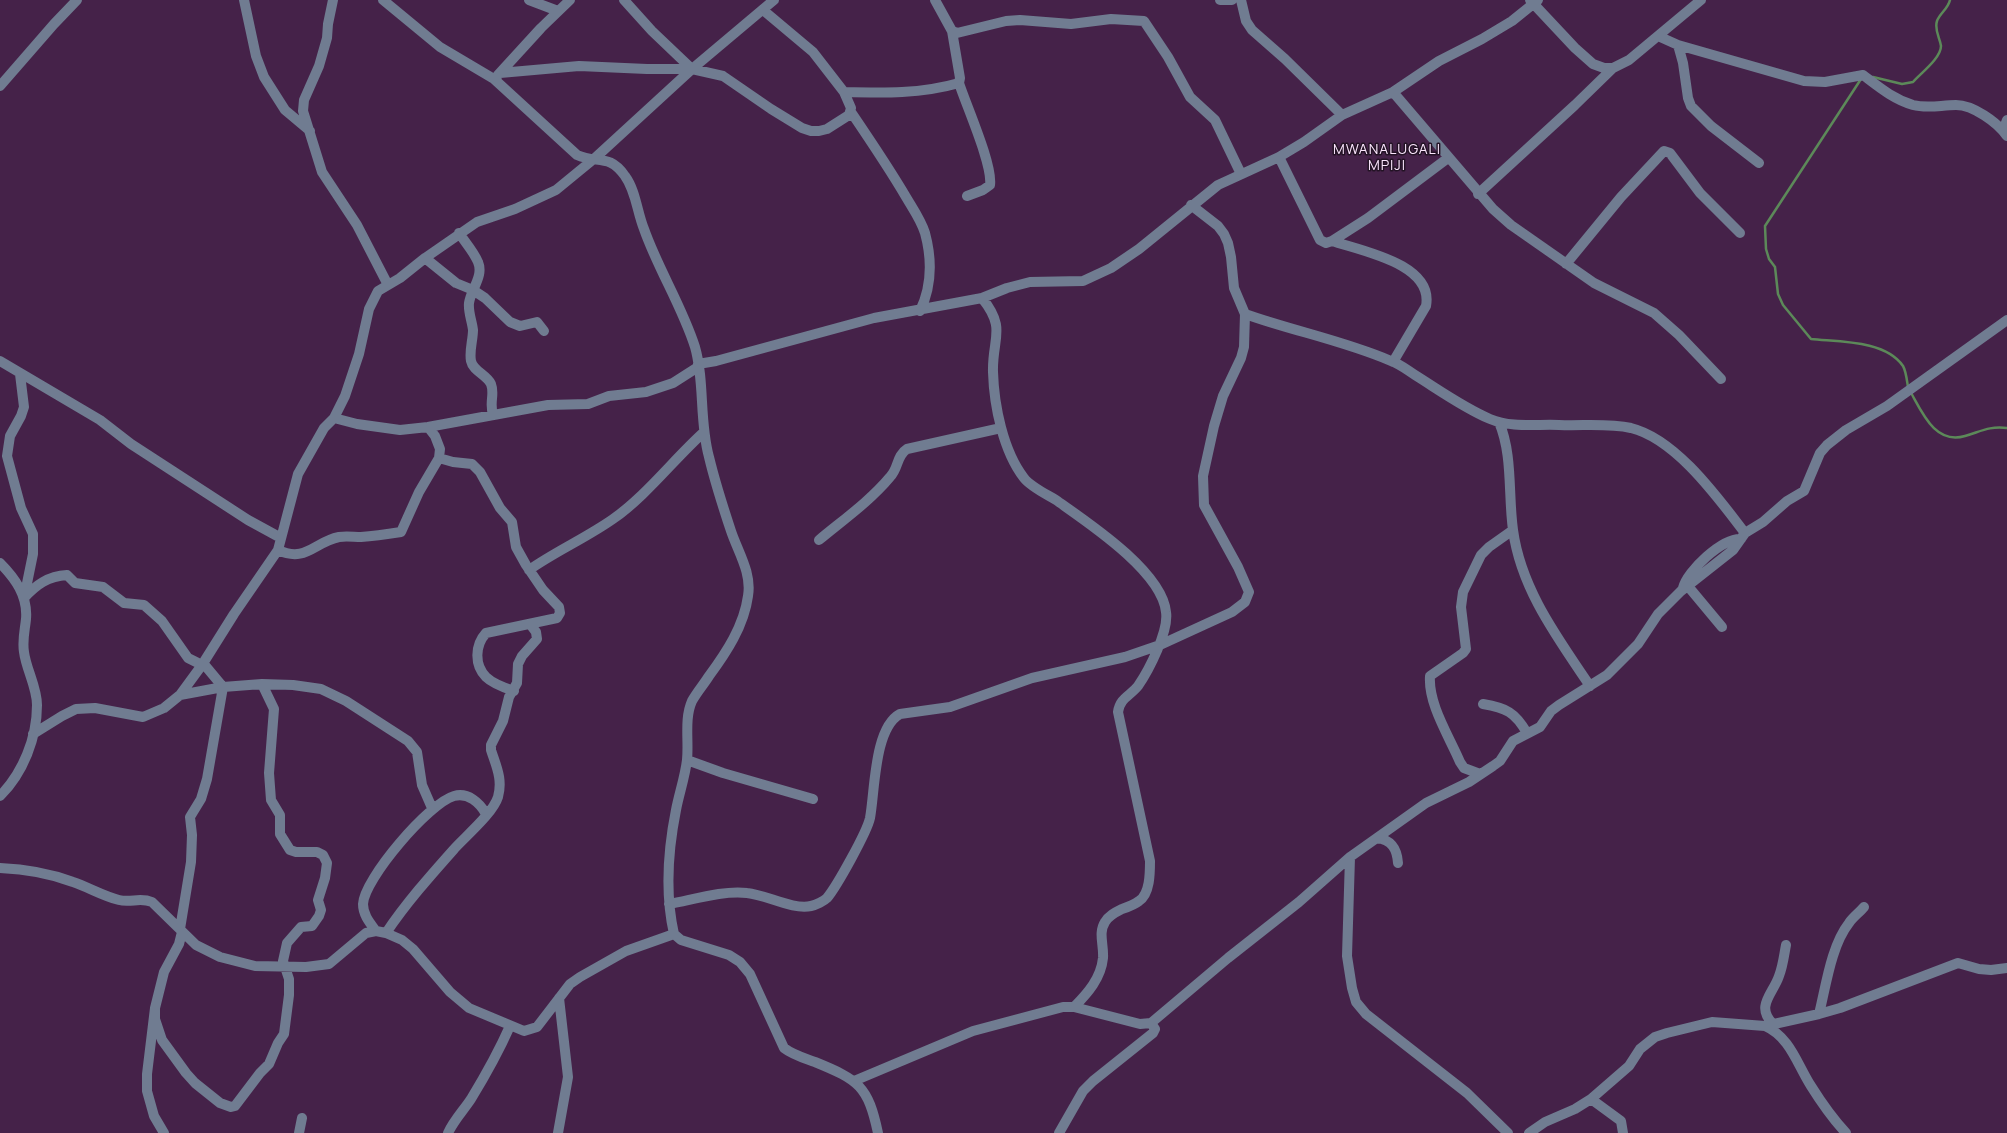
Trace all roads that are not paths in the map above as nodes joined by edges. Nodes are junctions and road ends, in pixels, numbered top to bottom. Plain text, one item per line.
1 (77, 0) edge
2 (244, 0) edge
3 (333, 0) edge
4 (383, 0) edge
5 (529, 0) edge
6 (570, 0) edge
7 (624, 0) edge
8 (774, 0) edge
9 (935, 0) edge
10 (1220, 0) edge
11 (1232, 0) edge
12 (1242, 0) edge
13 (1701, 0) edge
14 (1534, 2) edge
15 (763, 10) junction
16 (558, 11) junction
17 (952, 31) junction
18 (1658, 36) junction
19 (1678, 45) junction
20 (1613, 68) junction
21 (692, 69) junction
22 (497, 76) junction
23 (959, 83) junction
24 (0, 86) edge
25 (844, 92) junction
26 (1393, 92) junction
27 (851, 112) junction
28 (1342, 115) junction
29 (2007, 120) edge
30 (311, 132) junction
31 (2005, 133) edge
32 (1279, 157) junction
33 (595, 158) junction
34 (1448, 158) junction
35 (1759, 163) dead end
36 (1241, 174) junction
37 (1478, 194) junction
38 (967, 196) dead end
39 (1191, 205) junction
40 (460, 233) junction
41 (1740, 233) dead end
42 (1332, 241) junction
43 (425, 258) junction
44 (1566, 264) junction
45 (388, 285) junction
46 (473, 290) junction
47 (982, 298) junction
48 (920, 311) junction
49 (1245, 314) junction
50 (2007, 320) edge
51 (544, 331) dead end
52 (0, 361) edge
53 (1393, 362) junction
54 (698, 366) junction
55 (20, 374) junction
56 (1721, 379) dead end
57 (493, 414) junction
58 (334, 418) junction
59 (1499, 422) junction
60 (428, 427) junction
61 (1001, 428) junction
62 (704, 432) junction
63 (439, 458) junction
64 (1513, 530) junction
65 (1743, 536) junction
66 (282, 538) junction
67 (819, 540) dead end
68 (278, 550) junction
69 (0, 563) edge
70 (529, 570) junction
71 (1685, 587) junction
72 (24, 598) junction
73 (530, 624) junction
74 (1722, 627) dead end
75 (1160, 645) junction
76 (203, 664) junction
77 (262, 684) junction
78 (1590, 686) junction
79 (223, 687) junction
80 (514, 691) junction
81 (180, 695) junction
82 (1483, 704) dead end
83 (1527, 733) junction
84 (33, 734) junction
85 (687, 760) junction
86 (1480, 774) junction
87 (0, 796) edge
88 (813, 798) dead end
89 (432, 808) junction
90 (486, 814) junction
91 (1377, 838) junction
92 (1350, 857) junction
93 (1398, 863) dead end
94 (0, 868) edge
95 (669, 904) junction
96 (1864, 907) dead end
97 (181, 930) junction
98 (381, 932) junction
99 (674, 934) junction
100 (1786, 945) dead end
101 (284, 967) junction
102 (2007, 968) edge
103 (558, 998) junction
104 (1074, 1007) junction
105 (155, 1008) junction
106 (1819, 1014) junction
107 (1151, 1023) junction
108 (1769, 1025) junction
109 (510, 1026) junction
110 (854, 1081) junction
111 (1591, 1099) junction
112 (302, 1118) dead end
113 (164, 1133) edge
114 (299, 1133) edge
115 (448, 1133) edge
116 (558, 1133) edge
117 (878, 1133) edge
118 (1059, 1133) edge
119 (1508, 1133) edge
120 (1529, 1133) edge
121 (1623, 1133) edge
122 (1846, 1133) edge

1 - 24 street
2 - 30 street
3 - 30 street
4 - 22 street
5 - 16 street
6 - 16 street
7 - 21 street
8 - 15 street
9 - 17 street
10 - 11 street
12 - 28 street
13 - 18 street
14 - 20 street
14 - 26 street
15 - 21 street
15 - 25 street
16 - 22 street
17 - 23 street
17 - 36 street
18 - 19 street
18 - 20 street
19 - 31 street
19 - 35 street
20 - 37 street
21 - 22 street
21 - 27 street
21 - 33 street
22 - 33 street
23 - 25 street
23 - 38 street
25 - 27 street
26 - 28 street
26 - 34 street
27 - 48 street
28 - 32 street
29 - 31 street
30 - 45 street
32 - 36 street
32 - 42 street
33 - 40 street
33 - 54 street
34 - 37 street
34 - 42 street
36 - 39 street
37 - 44 street
39 - 47 street
39 - 49 street
40 - 43 street
40 - 46 street
41 - 44 street
42 - 53 street
43 - 45 street
43 - 46 street
44 - 56 street
45 - 58 street
46 - 51 street
46 - 57 street
47 - 48 street
47 - 61 street
48 - 54 street
49 - 53 street
49 - 75 street
50 - 65 street
52 - 55 street
53 - 59 street
54 - 57 street
54 - 62 street
55 - 66 street
55 - 72 street
57 - 60 street
58 - 60 street
58 - 66 street
59 - 64 street
59 - 65 street
60 - 63 street
61 - 67 street
61 - 75 street
62 - 70 street
62 - 85 street
63 - 68 street
63 - 70 street
64 - 78 street
64 - 86 street
65 - 71 street
66 - 68 street
68 - 76 street
69 - 72 street
70 - 73 street
71 - 74 street
71 - 78 street
72 - 76 street
72 - 84 street
73 - 80 street
73 - 80 street
75 - 95 street
75 - 104 street
76 - 79 street
76 - 81 street
77 - 79 street
77 - 89 street
77 - 101 street
78 - 83 street
79 - 81 street
79 - 97 street
80 - 90 street
81 - 84 street
82 - 83 street
83 - 86 street
84 - 87 street
85 - 88 street
85 - 95 street
86 - 91 street
89 - 90 street
89 - 98 street
90 - 98 street
91 - 92 street
91 - 93 street
92 - 107 street
92 - 119 street
94 - 97 street
95 - 99 street
96 - 106 street
97 - 101 street
97 - 105 street
98 - 101 street
98 - 109 street
99 - 103 street
99 - 110 street
100 - 108 street
101 - 105 street
102 - 106 street
103 - 109 street
103 - 116 street
104 - 107 street
104 - 110 street
105 - 113 street
106 - 108 street
107 - 118 street
108 - 111 street
108 - 122 street
109 - 115 street
110 - 117 street
111 - 120 street
111 - 121 street
112 - 114 street

